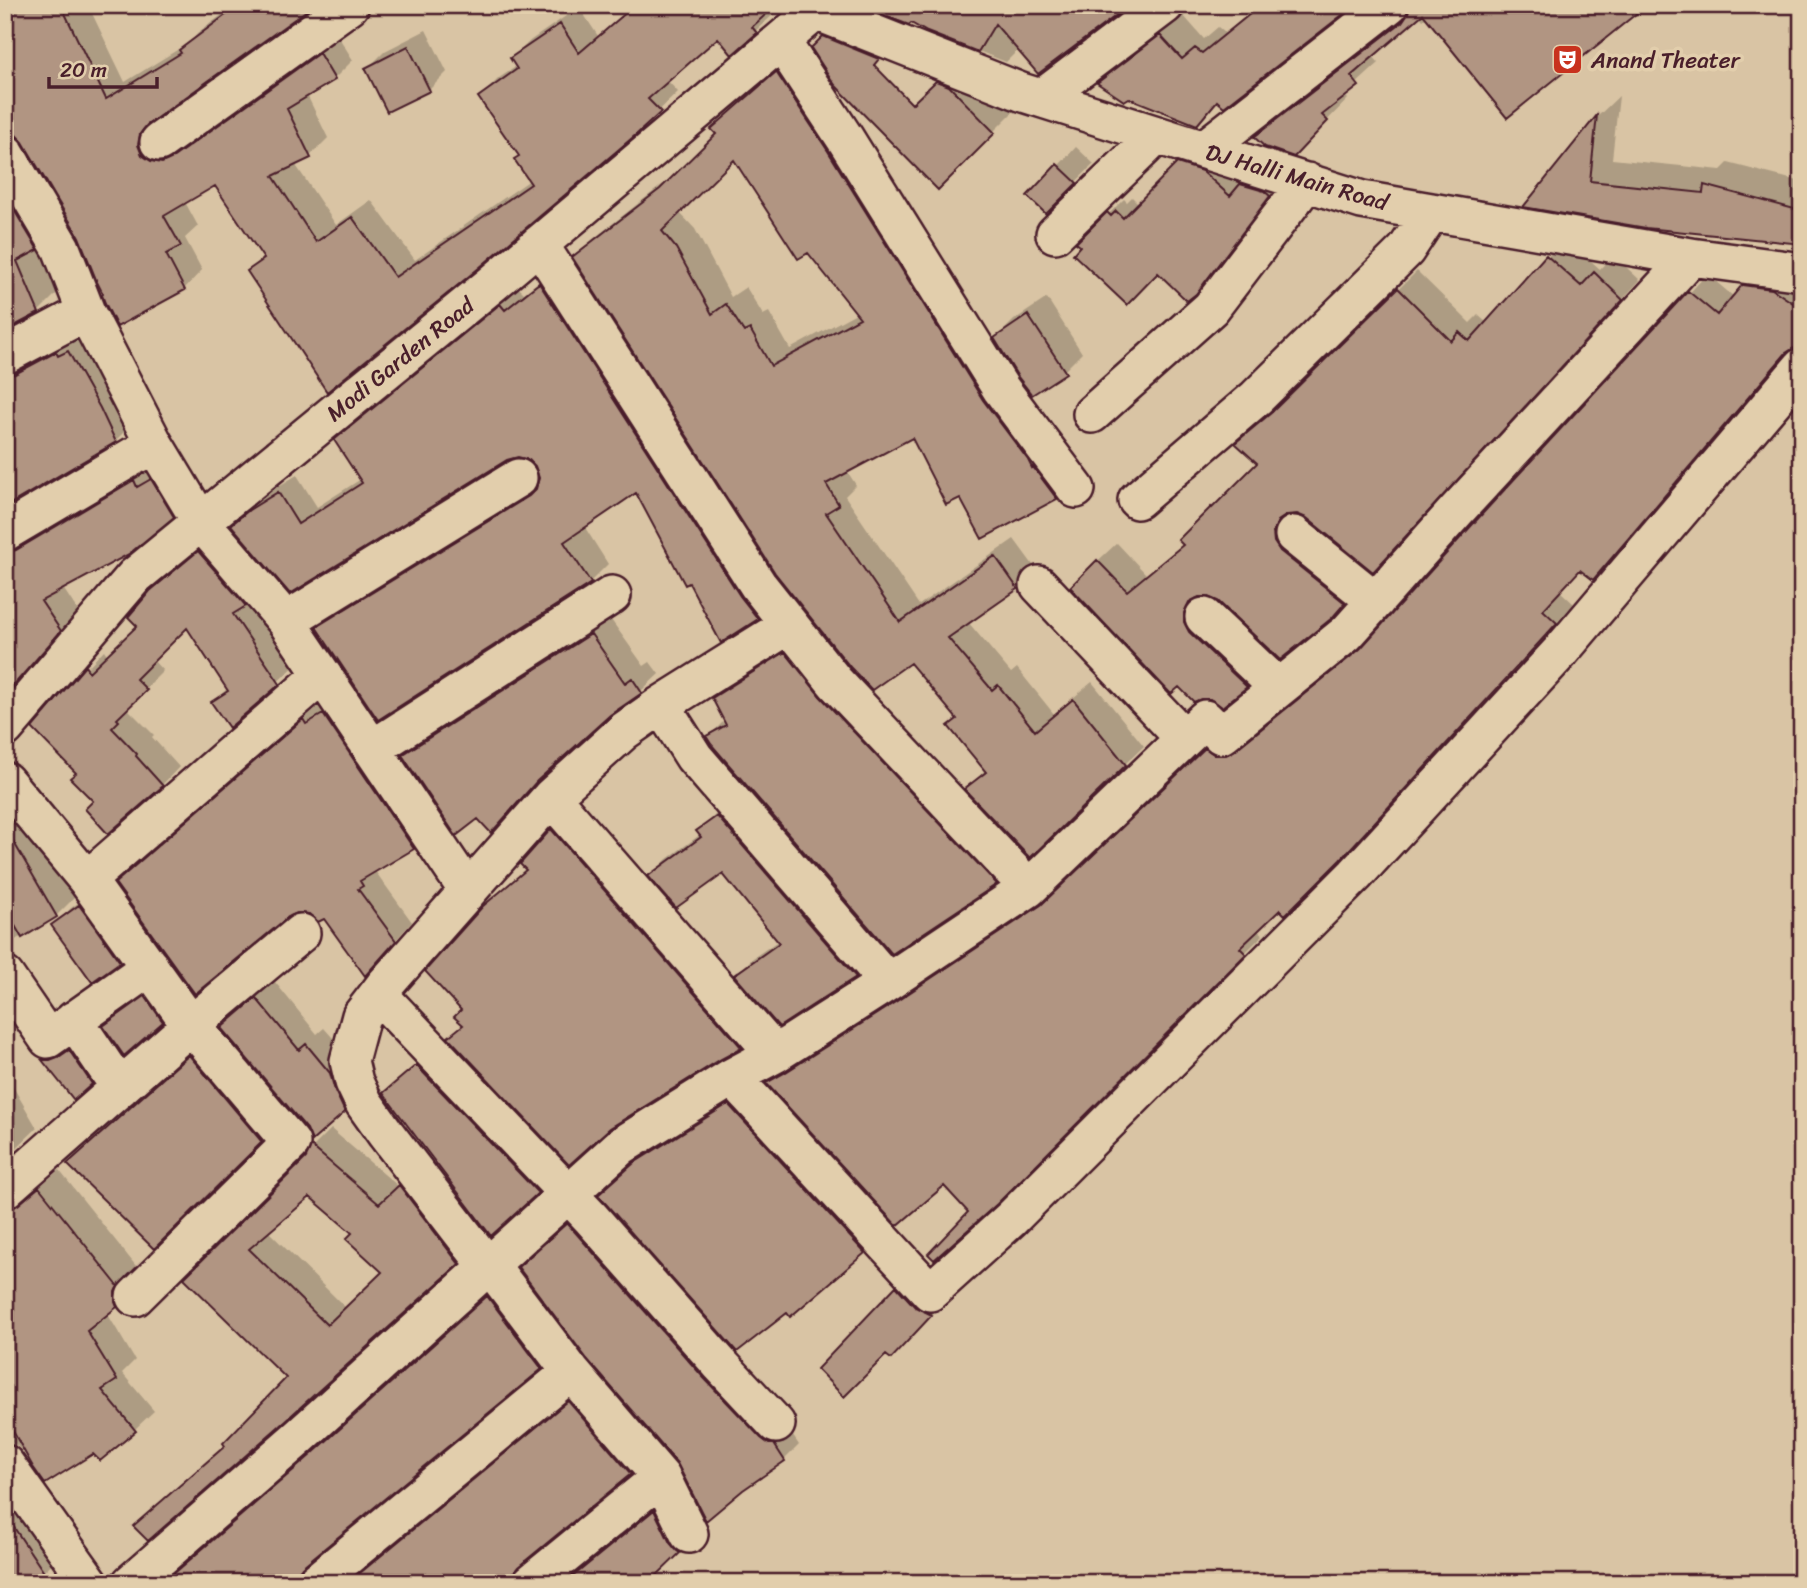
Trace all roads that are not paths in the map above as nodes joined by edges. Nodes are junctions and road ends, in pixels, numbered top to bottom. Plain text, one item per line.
1 (350, 5) edge
2 (1165, 5) edge
3 (1389, 5) edge
4 (815, 8) edge
5 (781, 41) junction
6 (1042, 98) junction
7 (1157, 135) junction
8 (159, 142) dead end
9 (1203, 150) junction
10 (5, 153) edge
11 (1307, 182) junction
12 (1431, 212) junction
13 (1055, 234) dead end
14 (539, 244) junction
15 (1691, 257) junction
16 (1802, 272) edge
17 (86, 312) junction
18 (5, 355) edge
19 (1802, 367) edge
20 (1091, 414) dead end
21 (154, 444) junction
22 (518, 478) dead end
23 (1076, 489) dead end
24 (1138, 500) dead end
25 (201, 522) junction
26 (5, 532) edge
27 (1294, 535) dead end
28 (1039, 585) dead end
29 (612, 595) dead end
30 (1376, 601) junction
31 (1204, 617) dead end
32 (286, 621) junction
33 (789, 625) junction
34 (322, 675) junction
35 (1279, 688) junction
36 (661, 705) junction
37 (5, 728) edge
38 (1184, 738) junction
39 (372, 749) junction
40 (5, 782) edge
41 (551, 797) junction
42 (86, 880) junction
43 (1029, 888) junction
44 (468, 891) junction
45 (301, 933) dead end
46 (150, 967) junction
47 (5, 976) edge
48 (888, 982) junction
49 (378, 994) junction
50 (74, 1020) junction
51 (191, 1025) junction
52 (775, 1054) junction
53 (732, 1077) junction
54 (120, 1088) junction
55 (5, 1189) edge
56 (568, 1194) junction
57 (490, 1265) junction
58 (135, 1297) dead end
59 (571, 1372) junction
60 (776, 1424) dead end
61 (6, 1465) edge
62 (661, 1477) junction
63 (689, 1534) dead end
64 (90, 1583) edge
65 (131, 1583) edge
66 (315, 1583) edge
67 (531, 1583) edge

1 - 8 street
2 - 6 street
3 - 9 street
4 - 5 street, Modi Garden Road
4 - 6 street, DJ Halli Main Road
5 - 14 street, Modi Garden Road
5 - 23 street
6 - 7 street, DJ Halli Main Road
7 - 9 street, DJ Halli Main Road
7 - 13 street
9 - 11 street, DJ Halli Main Road
10 - 17 street
11 - 12 street, DJ Halli Main Road
11 - 20 street
12 - 15 street, DJ Halli Main Road
12 - 24 street
14 - 25 street, Modi Garden Road
14 - 33 street
15 - 16 street, DJ Halli Main Road
15 - 30 street
17 - 18 street
17 - 21 street
19 - 53 street
21 - 25 street
21 - 26 street
22 - 32 street
25 - 32 street
25 - 37 street, Modi Garden Road
27 - 30 street
28 - 38 street
29 - 39 street
30 - 35 street
31 - 35 street
32 - 34 street
33 - 36 street
33 - 43 street
34 - 39 street
34 - 42 street
35 - 38 street
36 - 41 street
36 - 48 street
38 - 43 street
39 - 44 street
40 - 42 street
41 - 44 street
41 - 52 street
42 - 46 street
43 - 48 street
44 - 49 street
45 - 51 street
46 - 50 street
46 - 51 street
47 - 50 street
48 - 52 street
49 - 56 street
49 - 57 street
50 - 54 street
51 - 54 street
51 - 58 street
52 - 53 street
53 - 56 street
54 - 55 street
56 - 57 street
56 - 60 street
57 - 59 street
57 - 65 street
59 - 62 street
59 - 66 street
61 - 64 street
62 - 63 street
62 - 67 street

